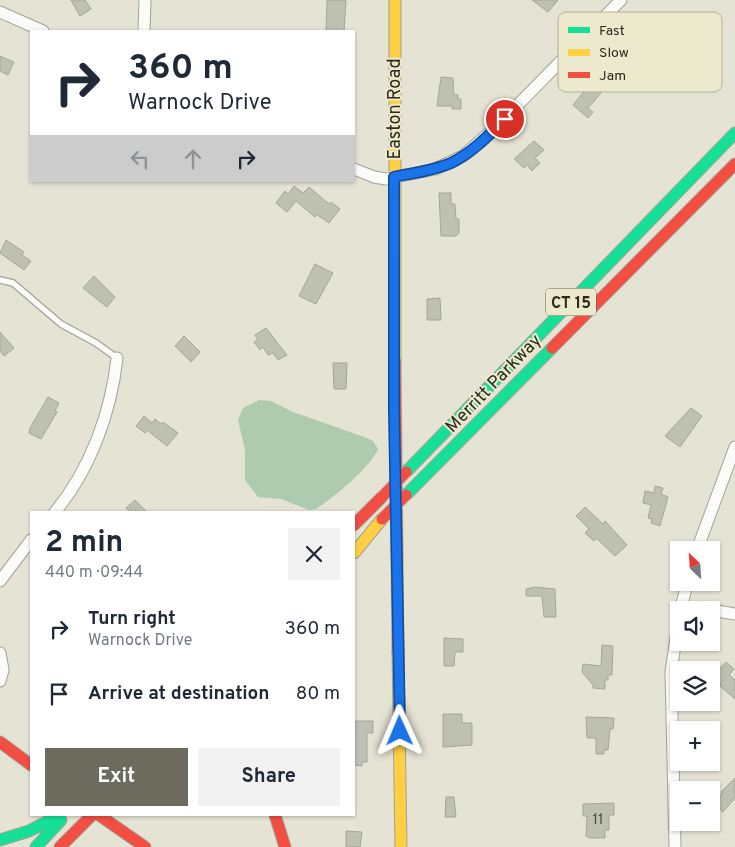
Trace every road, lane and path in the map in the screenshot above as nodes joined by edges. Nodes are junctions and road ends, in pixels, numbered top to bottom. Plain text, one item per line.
1 (145, 0) edge
2 (395, 0) edge
3 (621, 0) edge
4 (0, 12) edge
5 (609, 12) edge
6 (41, 30) edge
7 (144, 30) edge
8 (558, 63) edge
9 (735, 133) edge
10 (735, 164) edge
11 (355, 169) edge
12 (394, 177) junction
13 (0, 280) edge
14 (117, 358) joint
15 (735, 447) edge
16 (56, 511) edge
17 (382, 519) junction
18 (355, 524) edge
19 (30, 541) edge
20 (700, 541) edge
21 (355, 547) edge
22 (355, 553) edge
23 (0, 581) edge
24 (720, 612) edge
25 (735, 614) edge
26 (674, 651) edge
27 (0, 653) edge
28 (0, 681) edge
29 (0, 742) edge
30 (30, 764) edge
31 (58, 816) edge
32 (65, 816) edge
33 (100, 816) edge
34 (275, 816) edge
35 (286, 816) edge
36 (89, 817) edge
37 (0, 840) edge
38 (36, 847) edge
39 (60, 847) edge
40 (145, 847) edge
41 (285, 847) edge
42 (289, 847) edge
43 (401, 847) edge
44 (675, 847) edge

1 - 7 street
2 - 12 main road, Easton Road
3 - 5 street
4 - 6 street
8 - 12 street
9 - 18 main road, Merritt Parkway / CT 15, bridge
10 - 17 main road, Merritt Parkway / CT 15, bridge
11 - 12 street
12 - 43 main road, Easton Road
13 - 14 lane
14 - 16 street
15 - 20 street
17 - 21 main road, Merritt Parkway / CT 15
17 - 22 main road
19 - 23 street
24 - 25 street
26 - 44 street
27 - 28 street
29 - 30 main road
31 - 37 main road
32 - 38 main road
33 - 40 main road
34 - 41 main road
35 - 42 main road
36 - 39 main road

